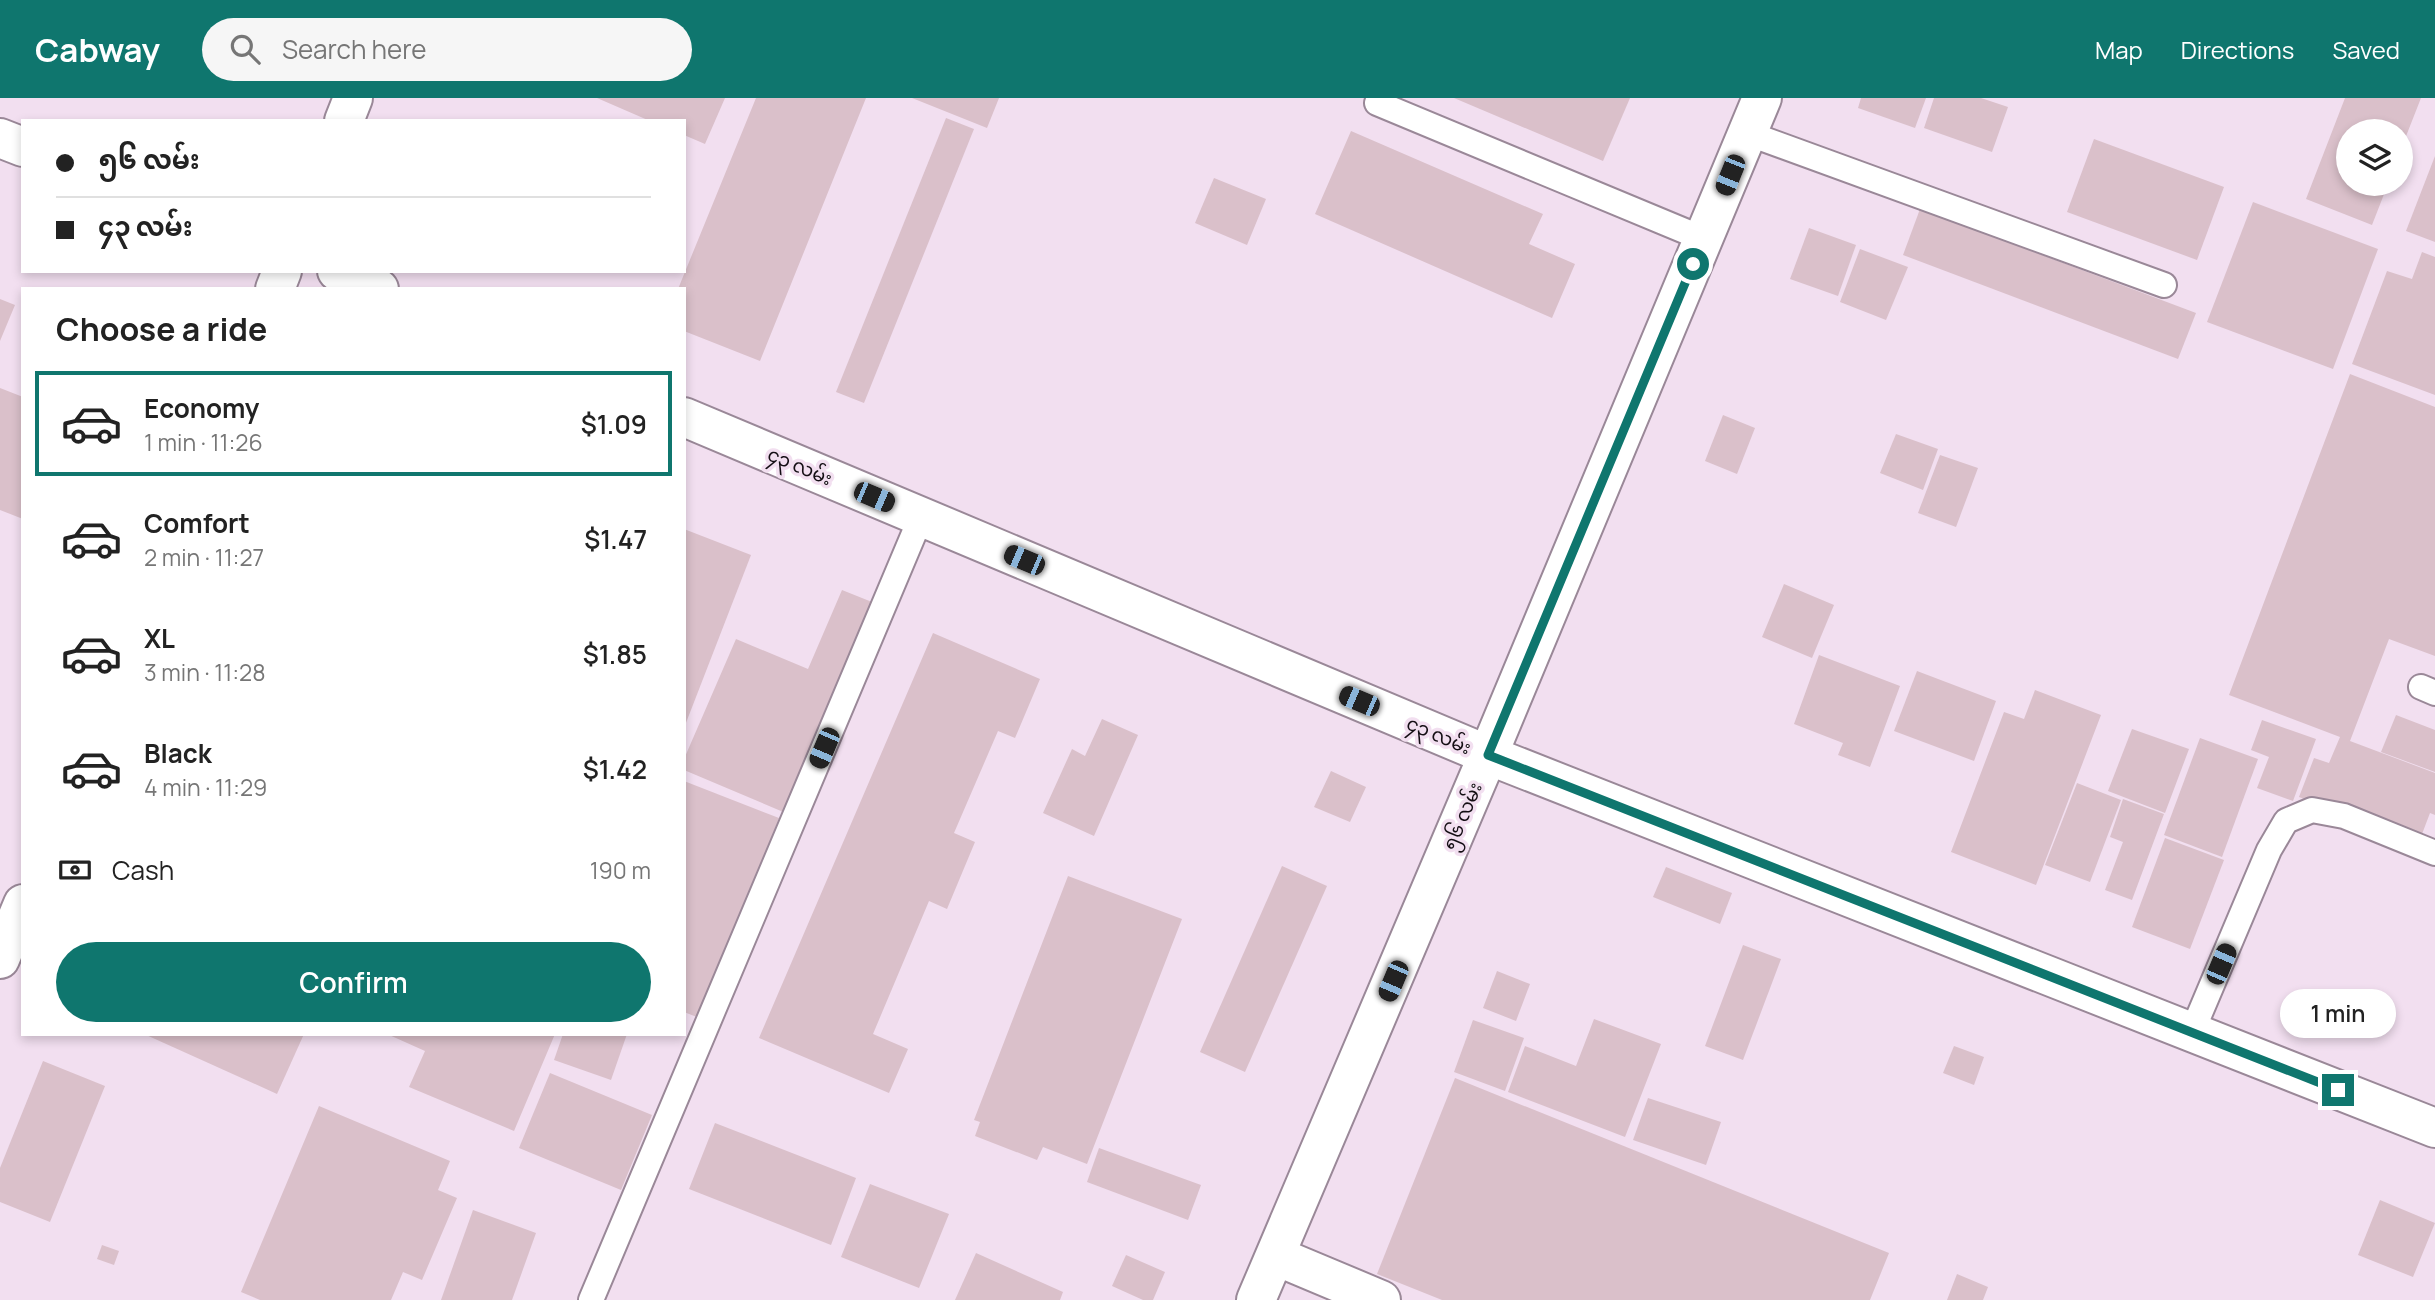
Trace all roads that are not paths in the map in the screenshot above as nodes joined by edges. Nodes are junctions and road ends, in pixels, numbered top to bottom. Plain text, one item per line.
1 (353, 98) edge
2 (1762, 98) edge
3 (1377, 103) dead end
4 (345, 119) edge
5 (1747, 133) junction
6 (0, 138) edge
7 (21, 146) edge
8 (1704, 239) junction
9 (342, 273) edge
10 (2164, 285) dead end
11 (374, 287) edge
12 (686, 418) edge
13 (921, 517) junction
14 (1488, 755) junction
15 (2435, 853) edge
16 (21, 909) edge
17 (0, 959) edge
18 (2192, 1032) junction
19 (2435, 1128) edge
20 (1276, 1256) junction
21 (591, 1300) edge
22 (1256, 1300) edge
23 (1381, 1300) edge

1 - 4 street
2 - 5 street, ၅၆ လမ်း
3 - 8 lane
5 - 8 street, ၅၆ လမ်း
5 - 10 lane
6 - 7 street
8 - 14 street, ၅၆ လမ်း
9 - 11 street
12 - 13 street, ၄၃ လမ်း
13 - 14 street, ၄၃ လမ်း
13 - 21 lane
14 - 18 street, ၄၃ လမ်း
14 - 20 street, ၅၆ လမ်း
15 - 18 lane
16 - 17 street
18 - 19 street, ၄၃ လမ်း
20 - 22 street, ၅၆ လမ်း
20 - 23 street

